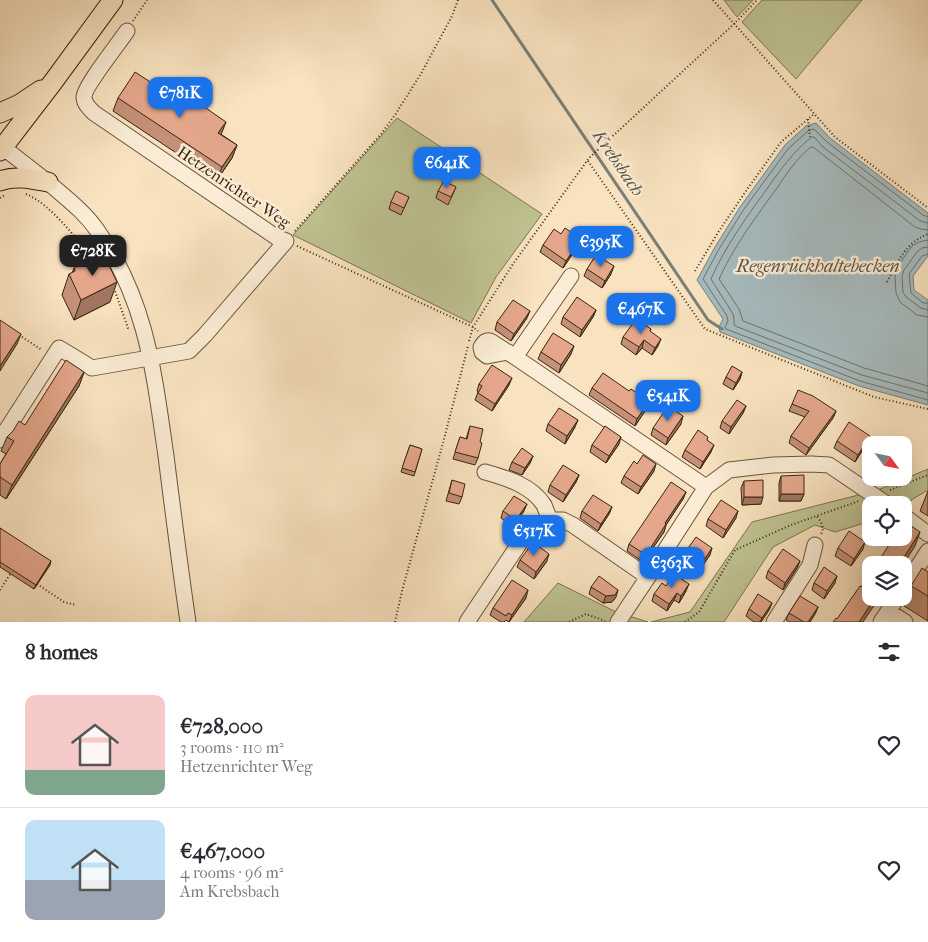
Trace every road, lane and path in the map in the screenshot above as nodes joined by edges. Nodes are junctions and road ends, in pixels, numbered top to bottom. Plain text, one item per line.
1 (113, 0) edge
2 (147, 0) edge
3 (458, 0) edge
4 (713, 0) edge
5 (757, 0) edge
6 (734, 24) junction
7 (127, 31) joint
8 (53, 82) junction
9 (0, 112) edge
10 (814, 114) junction
11 (808, 119) junction
12 (810, 137) dead end
13 (1, 148) edge
14 (589, 159) junction
15 (48, 182) junction
16 (5, 186) edge
17 (23, 193) dead end
18 (0, 198) edge
19 (928, 208) edge
20 (928, 234) edge
21 (286, 241) junction
22 (95, 261) edge
23 (695, 271) dead end
24 (571, 276) dead end
25 (887, 282) dead end
26 (113, 286) edge
27 (473, 327) junction
28 (17, 334) edge
29 (130, 334) dead end
30 (42, 350) dead end
31 (151, 358) junction
32 (928, 410) edge
33 (0, 440) edge
34 (485, 472) dead end
35 (928, 476) edge
36 (706, 487) junction
37 (875, 495) junction
38 (816, 516) junction
39 (550, 520) junction
40 (912, 522) edge
41 (928, 534) edge
42 (815, 545) joint
43 (928, 551) edge
44 (14, 569) edge
45 (912, 576) edge
46 (648, 578) junction
47 (37, 584) edge
48 (0, 590) edge
49 (76, 605) dead end
50 (892, 606) edge
51 (885, 617) edge
52 (188, 622) edge
53 (395, 622) edge
54 (467, 622) edge
55 (568, 622) edge
56 (608, 622) edge
57 (618, 622) edge
58 (685, 622) edge
59 (774, 622) edge
60 (905, 622) edge

1 - 8 main road
2 - 7 path
3 - 21 path
4 - 6 path
5 - 6 path
6 - 10 path
6 - 14 path
7 - 21 street, Hetzenrichter Weg
8 - 9 main road
8 - 13 main road
10 - 11 path
10 - 19 path
11 - 12 path
11 - 23 path
13 - 15 street
14 - 27 path
14 - 32 path
15 - 16 main road
15 - 31 street
16 - 18 path
17 - 22 path
20 - 25 path
21 - 27 path
21 - 31 street, Hetzenrichter Weg
24 - 36 street
26 - 29 path
27 - 53 path
28 - 30 path
31 - 33 street, Hetzenrichter Weg
31 - 52 street
34 - 39 street
35 - 37 path
36 - 37 street
36 - 46 street
37 - 38 path
38 - 42 path
38 - 58 path
39 - 46 street
39 - 54 street
40 - 41 street
42 - 59 street
43 - 45 street
44 - 48 path
46 - 57 street
47 - 49 path
50 - 51 street
51 - 60 street
55 - 56 path

